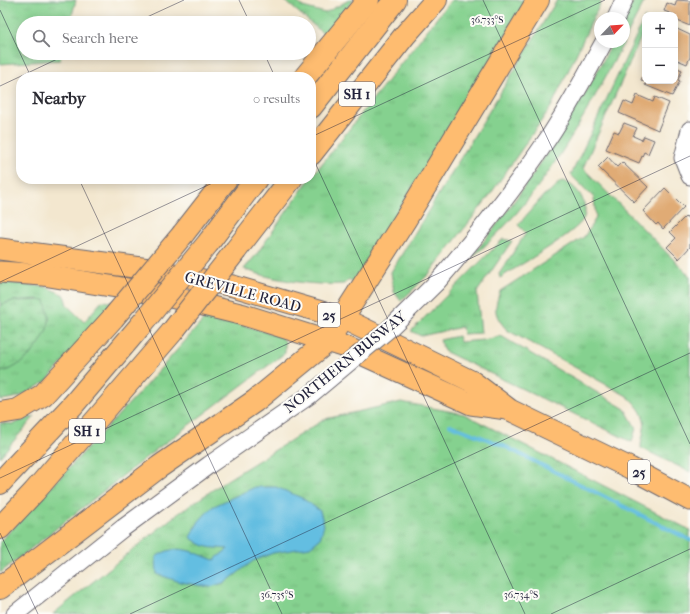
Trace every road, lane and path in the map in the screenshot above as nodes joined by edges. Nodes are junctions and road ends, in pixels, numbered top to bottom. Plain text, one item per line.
1 (368, 0) edge
2 (395, 0) edge
3 (436, 0) edge
4 (538, 0) edge
5 (624, 0) edge
6 (619, 12) edge
7 (334, 40) junction
8 (601, 48) edge
9 (316, 60) edge
10 (316, 60) edge
11 (305, 72) edge
12 (309, 72) edge
13 (316, 101) edge
14 (690, 130) edge
15 (316, 148) edge
16 (690, 176) edge
17 (222, 184) edge
18 (252, 184) edge
19 (287, 184) edge
20 (0, 249) edge
21 (0, 272) edge
22 (342, 318) junction
23 (327, 342) junction
24 (510, 410) junction
25 (0, 413) edge
26 (0, 483) edge
27 (690, 500) edge
28 (0, 528) edge
29 (0, 588) edge
30 (15, 614) edge

1 - 7 highway
2 - 13 highway, SH 1
3 - 15 highway, SH 1
4 - 22 highway
5 - 6 street
7 - 10 street
7 - 12 highway
8 - 30 street, NORTHERN BUSWAY, bridge
9 - 11 street
14 - 16 street
17 - 25 highway, bridge
18 - 26 highway, SH 1, bridge
19 - 28 highway, SH 1, bridge
20 - 22 main road, GREVILLE ROAD / 25
21 - 23 main road, GREVILLE ROAD / 25
22 - 23 highway
22 - 24 main road, GREVILLE ROAD / 25
23 - 24 main road, GREVILLE ROAD / 25
23 - 29 highway
24 - 27 main road, GREVILLE ROAD / 25

